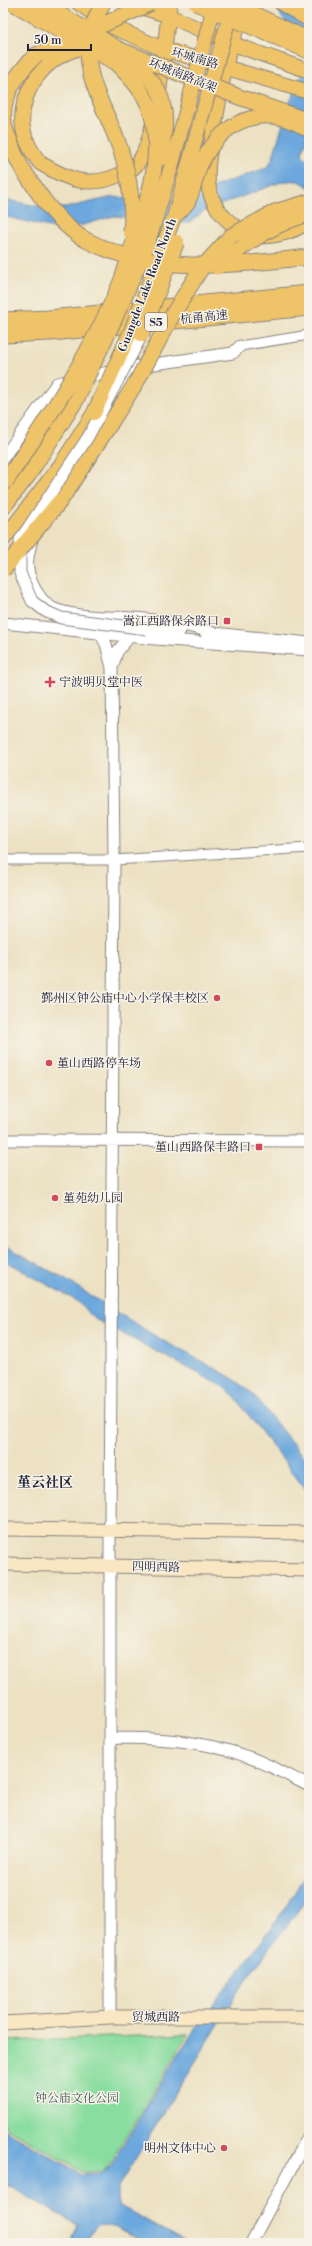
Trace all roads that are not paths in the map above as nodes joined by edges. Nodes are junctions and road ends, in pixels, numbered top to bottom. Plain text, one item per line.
1 (13, 3) edge
2 (42, 3) edge
3 (78, 3) edge
4 (103, 3) edge
5 (128, 3) edge
6 (151, 3) edge
7 (196, 3) edge
8 (215, 3) edge
9 (231, 3) edge
10 (244, 3) edge
11 (282, 3) edge
12 (169, 9) edge
13 (309, 19) edge
14 (309, 40) edge
15 (233, 44) junction
16 (163, 49) junction
17 (309, 51) edge
18 (225, 67) junction
19 (308, 70) edge
20 (303, 91) edge
21 (309, 121) edge
22 (309, 130) edge
23 (309, 202) edge
24 (309, 214) edge
25 (174, 217) junction
26 (309, 221) edge
27 (147, 246) junction
28 (309, 257) edge
29 (125, 266) junction
30 (309, 294) edge
31 (309, 307) edge
32 (3, 321) edge
33 (3, 334) edge
34 (142, 335) joint
35 (309, 335) edge
36 (157, 343) junction
37 (240, 346) joint
38 (137, 366) junction
39 (3, 458) edge
40 (3, 485) edge
41 (3, 508) edge
42 (3, 540) edge
43 (3, 570) edge
44 (3, 623) edge
45 (211, 632) junction
46 (100, 633) junction
47 (130, 636) junction
48 (309, 643) edge
49 (309, 650) edge
50 (112, 668) junction
51 (309, 848) edge
52 (3, 860) edge
53 (114, 860) junction
54 (3, 1140) edge
55 (113, 1140) junction
56 (309, 1141) edge
57 (3, 1529) edge
58 (110, 1532) junction
59 (309, 1533) edge
60 (3, 1564) edge
61 (110, 1566) junction
62 (309, 1570) edge
63 (110, 1738) junction
64 (309, 1786) edge
65 (110, 2017) junction
66 (309, 2017) edge
67 (3, 2023) edge
68 (309, 2135) edge
69 (251, 2243) edge

1 - 29 highway, bridge
2 - 21 highway, 环城南路高架, bridge
3 - 16 main road, 环城南路
4 - 29 highway, bridge
5 - 12 main road, 环城南路
6 - 28 highway, bridge
7 - 17 highway, bridge
8 - 27 main road, Guangde Lake Road North, bridge
9 - 14 highway, bridge
9 - 25 main road, Guangde Lake Road North, bridge
10 - 15 main road
11 - 13 highway
12 - 15 main road, 环城南路
12 - 16 main road
15 - 18 main road
15 - 19 main road, 环城南路
16 - 18 main road, 环城南路
16 - 27 main road, bridge
18 - 20 main road, 环城南路
18 - 26 main road, bridge
22 - 25 main road, bridge
23 - 36 highway, bridge
24 - 36 highway, bridge
25 - 34 main road, bridge
25 - 42 main road, Guangde Lake Road North, bridge
27 - 41 main road, Guangde Lake Road North, bridge
29 - 40 highway, bridge
30 - 32 highway, 杭甬高速 / S5
31 - 33 highway, 杭甬高速 / S5
34 - 45 street, bridge
35 - 37 street
36 - 43 highway, bridge
37 - 38 street
38 - 39 street
38 - 45 street
44 - 46 street
45 - 48 street
46 - 47 street
46 - 50 street
47 - 49 street
47 - 50 street
50 - 53 street
51 - 53 street
52 - 53 street
53 - 55 street
54 - 55 street
55 - 56 street
55 - 58 street
57 - 58 main road
58 - 59 main road
58 - 61 street
60 - 61 main road, 四明西路
61 - 62 main road, 四明西路
61 - 63 street
63 - 64 street
63 - 65 street
65 - 66 main road, 贸城西路
65 - 67 main road, 贸城西路
68 - 69 street

